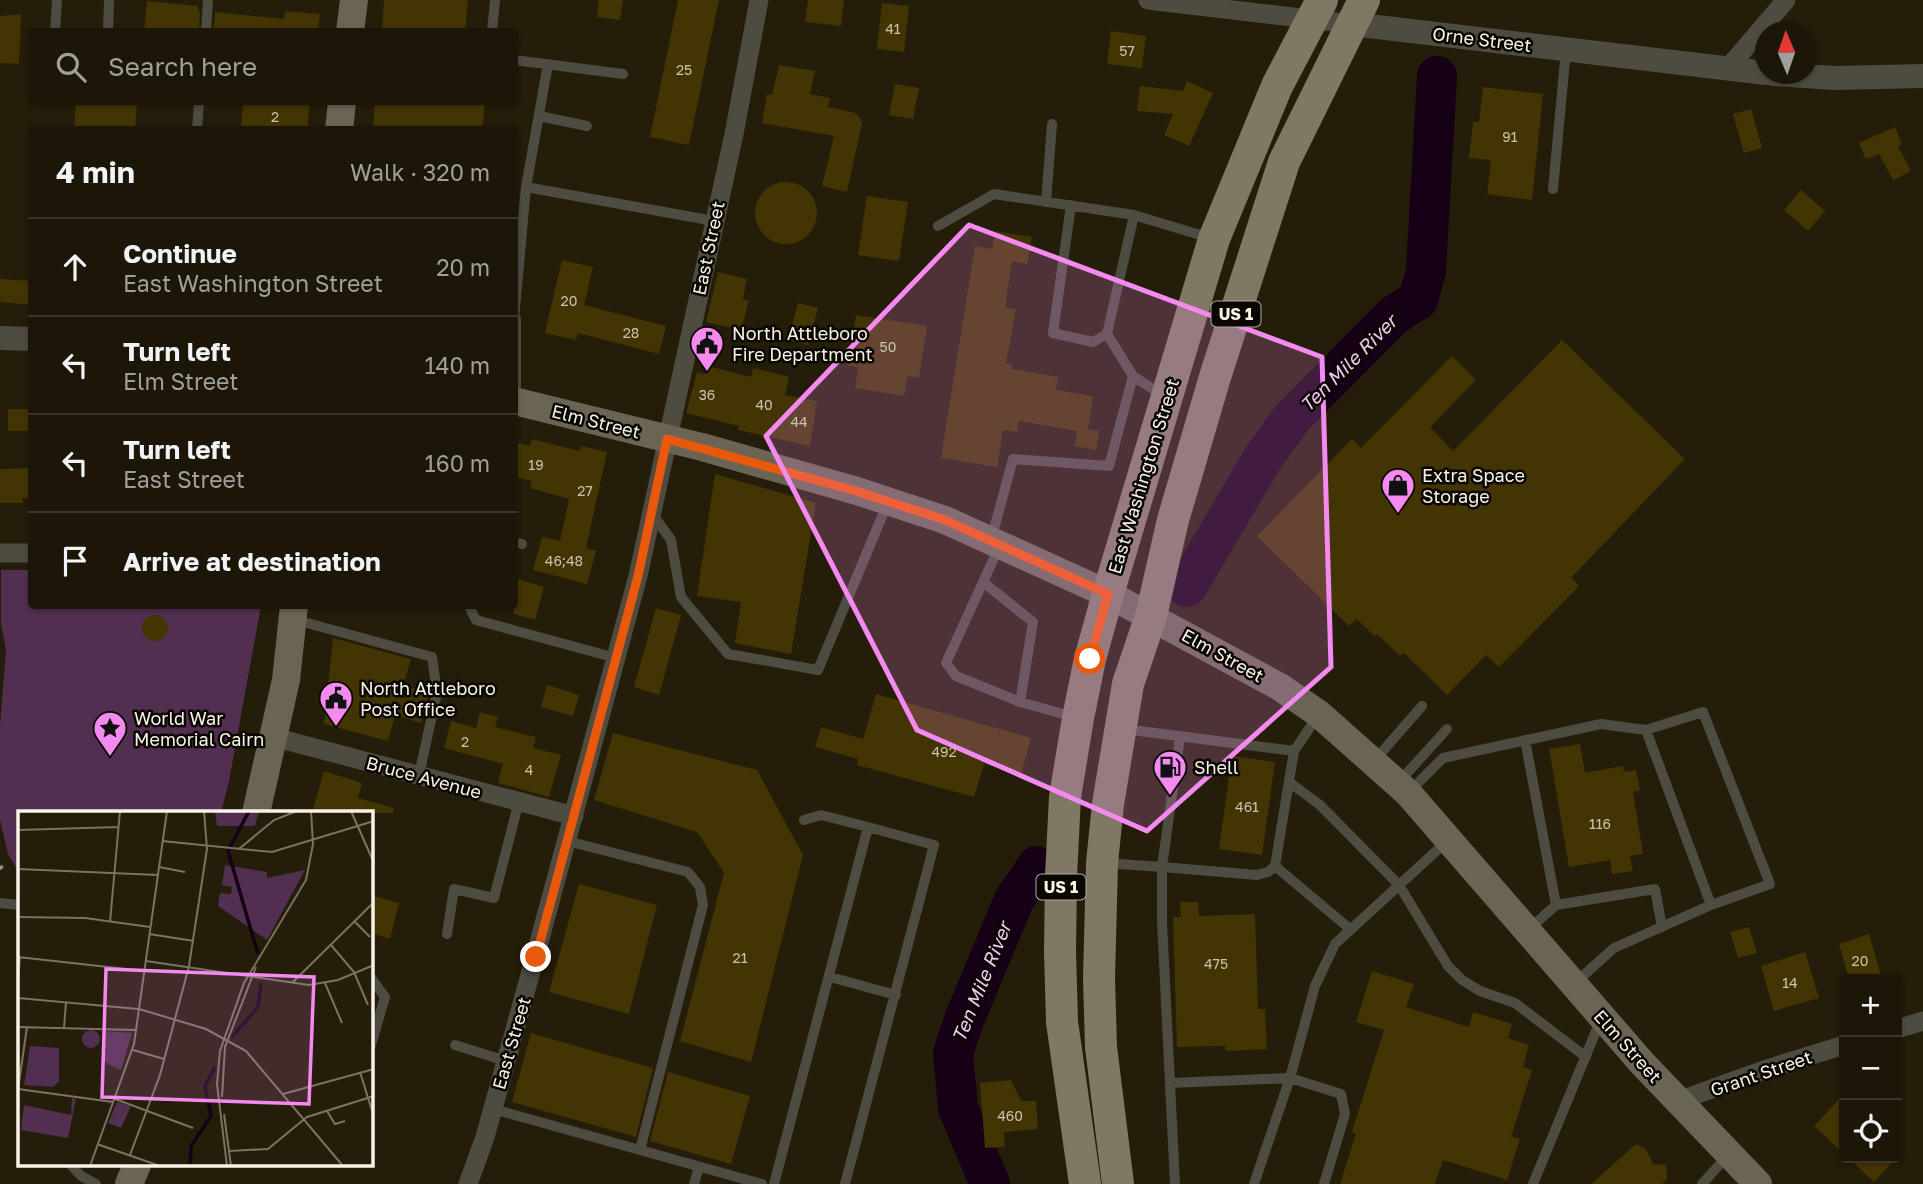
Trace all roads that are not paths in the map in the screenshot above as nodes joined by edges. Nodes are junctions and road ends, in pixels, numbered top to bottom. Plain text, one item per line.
1 (57, 0) edge
2 (109, 0) edge
3 (208, 0) edge
4 (354, 0) edge
5 (495, 0) edge
6 (759, 0) edge
7 (1148, 0) edge
8 (1786, 0) edge
9 (1317, 9) edge
10 (1358, 12) edge
11 (55, 28) edge
12 (108, 28) edge
13 (206, 28) edge
14 (350, 28) edge
15 (492, 28) edge
16 (1566, 49) junction
17 (518, 60) edge
18 (548, 64) junction
19 (1728, 68) junction
20 (1755, 72) edge
21 (623, 75) dead end
22 (1923, 76) edge
23 (1818, 77) edge
24 (199, 105) edge
25 (342, 105) edge
26 (539, 116) junction
27 (1052, 124) dead end
28 (197, 126) edge
29 (339, 126) edge
30 (587, 126) dead end
31 (526, 187) junction
32 (1553, 189) dead end
33 (1046, 202) junction
34 (1071, 205) junction
35 (1134, 215) junction
36 (715, 221) junction
37 (938, 226) dead end
38 (1214, 239) junction
39 (518, 283) edge
40 (1107, 334) junction
41 (0, 338) edge
42 (28, 339) edge
43 (1133, 376) junction
44 (1166, 398) junction
45 (518, 402) edge
46 (667, 439) junction
47 (888, 502) junction
48 (652, 514) junction
49 (995, 542) junction
50 (0, 553) edge
51 (28, 553) edge
52 (983, 582) junction
53 (1108, 594) junction
54 (470, 609) edge
55 (293, 612) edge
56 (1151, 616) junction
57 (617, 658) junction
58 (1020, 702) junction
59 (1422, 706) dead end
60 (1319, 714) junction
61 (1078, 718) junction
62 (1119, 728) junction
63 (1447, 729) dead end
64 (1646, 730) junction
65 (273, 737) junction
66 (1180, 737) junction
67 (1525, 740) junction
68 (1294, 751) junction
69 (1373, 761) junction
70 (419, 775) junction
71 (1289, 782) junction
72 (1403, 788) junction
73 (519, 801) junction
74 (256, 811) edge
75 (574, 816) junction
76 (804, 820) dead end
77 (868, 827) junction
78 (1449, 839) junction
79 (568, 841) junction
80 (1102, 863) junction
81 (1275, 866) junction
82 (1162, 867) junction
83 (1399, 885) junction
84 (0, 903) edge
85 (18, 905) edge
86 (1556, 905) junction
87 (1711, 905) junction
88 (1662, 927) junction
89 (1350, 929) junction
90 (1527, 931) junction
91 (446, 934) dead end
92 (830, 976) junction
93 (373, 981) edge
94 (1573, 984) junction
95 (896, 995) junction
96 (1602, 1017) junction
97 (1923, 1021) edge
98 (1902, 1027) edge
99 (373, 1038) edge
100 (455, 1045) dead end
101 (1839, 1047) edge
102 (1586, 1057) junction
103 (506, 1061) junction
104 (1290, 1078) junction
105 (1170, 1083) junction
106 (1678, 1101) junction
107 (493, 1109) junction
108 (640, 1150) junction
109 (1729, 1154) junction
110 (72, 1166) edge
111 (136, 1166) edge
112 (699, 1167) junction
113 (96, 1184) edge
114 (130, 1184) edge
115 (468, 1184) edge
116 (694, 1184) edge
117 (762, 1184) edge
118 (774, 1184) edge
119 (845, 1184) edge
120 (1085, 1184) edge
121 (1118, 1184) edge
122 (1175, 1184) edge
123 (1254, 1184) edge
124 (1324, 1184) edge
125 (1533, 1184) edge
126 (1702, 1184) edge
127 (1758, 1184) edge

1 - 11 lane
2 - 12 lane
3 - 13 lane
4 - 14 main road
5 - 15 lane
6 - 36 street, East Street
7 - 9 street, Orne Street
8 - 19 street
9 - 10 street, Orne Street
9 - 38 main road, East Washington Street / US 1
10 - 16 street, Orne Street
10 - 56 main road, US 1
16 - 19 street, Orne Street
16 - 32 lane
17 - 18 lane
18 - 21 lane
18 - 26 lane
19 - 20 street, Orne Street
22 - 23 street
24 - 28 lane
25 - 29 main road
26 - 30 lane
26 - 31 lane
27 - 33 lane
31 - 36 lane
31 - 39 lane
33 - 34 lane
33 - 37 lane
34 - 35 lane
34 - 40 lane
35 - 38 lane
35 - 40 lane
36 - 46 street, East Street
38 - 44 main road, East Washington Street / US 1
40 - 43 lane
41 - 42 street
43 - 44 lane
43 - 49 lane
44 - 53 main road, East Washington Street / US 1
45 - 46 main road, Elm Street
46 - 47 main road, Elm Street
46 - 48 street, East Street
47 - 48 lane
47 - 49 main road, Elm Street
48 - 57 street, East Street
49 - 52 lane
49 - 53 main road, Elm Street
50 - 51 street
52 - 58 lane
52 - 58 lane
53 - 56 main road, Elm Street
53 - 61 main road, East Washington Street / US 1
54 - 57 lane
55 - 65 main road
55 - 70 lane
56 - 60 main road, Elm Street
56 - 62 main road, US 1
57 - 75 street, East Street
58 - 61 lane
59 - 69 lane
60 - 68 lane
60 - 69 main road, Elm Street
61 - 120 main road, East Washington Street / US 1
62 - 66 lane
62 - 80 main road, US 1
63 - 72 lane
64 - 67 lane
64 - 87 lane
64 - 87 lane
65 - 70 street, Bruce Avenue
65 - 74 main road
66 - 68 lane
66 - 82 lane
67 - 72 lane
67 - 86 lane
68 - 71 lane
69 - 72 main road, Elm Street
70 - 73 street, Bruce Avenue
71 - 81 lane
71 - 83 lane
72 - 78 main road, Elm Street
73 - 75 street, Bruce Avenue
73 - 91 lane
75 - 79 street, East Street
76 - 77 lane
77 - 92 lane
77 - 95 lane
78 - 83 lane
78 - 90 main road, Elm Street
79 - 103 street, East Street
79 - 108 lane
80 - 82 lane
80 - 121 main road, US 1
81 - 82 lane
81 - 89 lane
82 - 105 lane
83 - 89 lane
83 - 102 lane
84 - 85 lane
86 - 88 lane
86 - 90 lane
87 - 88 lane
88 - 94 lane
89 - 104 lane
90 - 94 main road, Elm Street
92 - 95 lane
92 - 118 lane
93 - 99 lane
94 - 96 main road, Elm Street
95 - 119 lane
96 - 102 lane
96 - 106 main road, Elm Street
97 - 98 street
100 - 103 lane
101 - 106 street, Grant Street
102 - 125 lane
103 - 107 street, East Street
104 - 105 lane
104 - 123 lane
104 - 124 lane
105 - 122 lane
106 - 109 main road, Elm Street
107 - 108 lane
107 - 115 street, East Street
108 - 112 lane
109 - 126 lane
109 - 127 main road, Elm Street
110 - 113 lane
111 - 114 main road
112 - 116 lane
112 - 117 lane

